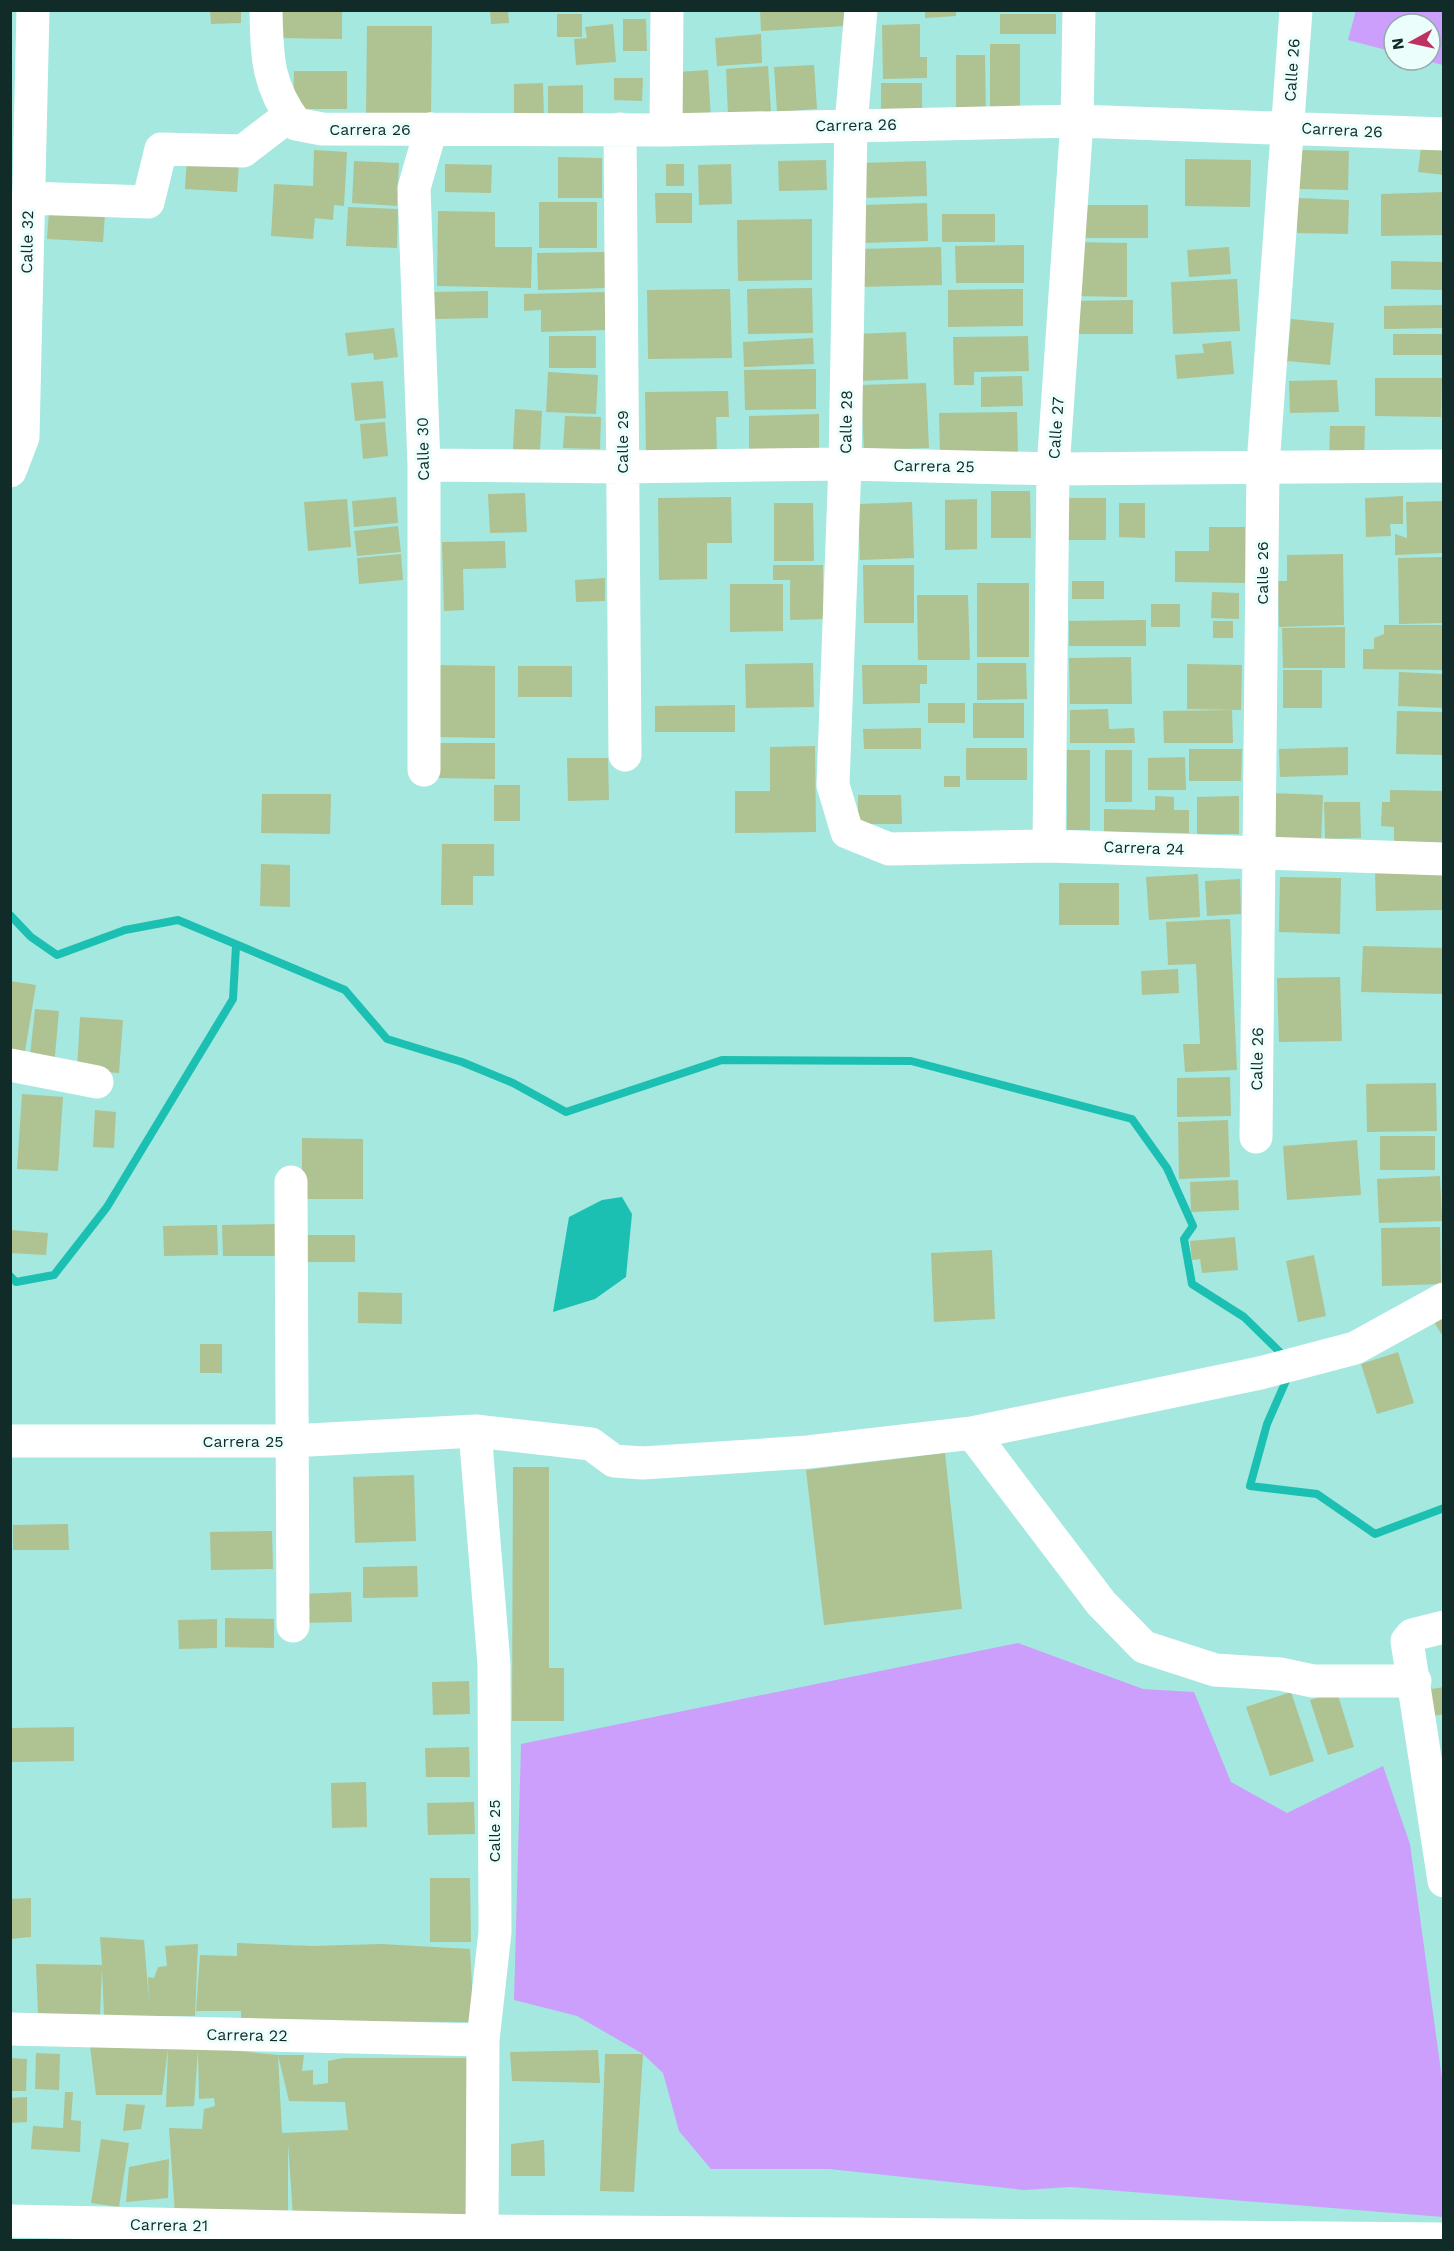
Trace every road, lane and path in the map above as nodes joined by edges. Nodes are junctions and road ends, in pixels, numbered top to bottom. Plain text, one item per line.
1 (33, 10) edge
2 (266, 10) edge
3 (667, 10) edge
4 (861, 10) edge
5 (1079, 10) edge
6 (1296, 10) edge
7 (285, 109) junction
8 (1077, 121) junction
9 (851, 124) junction
10 (1288, 127) junction
11 (431, 129) junction
12 (620, 129) junction
13 (666, 130) junction
14 (1443, 134) edge
15 (28, 198) junction
16 (845, 464) junction
17 (424, 465) junction
18 (1263, 465) junction
19 (1443, 466) edge
20 (622, 467) junction
21 (1053, 469) junction
22 (10, 471) edge
23 (625, 755) dead end
24 (424, 770) dead end
25 (847, 832) joint
26 (1049, 846) junction
27 (1261, 851) junction
28 (1443, 859) edge
29 (10, 1065) edge
30 (97, 1082) dead end
31 (1256, 1137) dead end
32 (291, 1182) dead end
33 (1443, 1299) edge
34 (475, 1431) junction
35 (972, 1432) junction
36 (291, 1441) junction
37 (10, 1442) edge
38 (293, 1626) dead end
39 (1443, 1627) edge
40 (1415, 1681) junction
41 (1436, 1775) edge
42 (1443, 1881) edge
43 (10, 2029) edge
44 (483, 2040) junction
45 (10, 2221) edge
46 (482, 2231) junction
47 (1443, 2239) edge

1 - 15 street, Calle 32
2 - 7 street
3 - 13 street
4 - 9 street, Calle 28
5 - 8 street, Calle 27
6 - 10 street, Calle 26
7 - 11 street, Carrera 26
7 - 15 street
8 - 9 street, Carrera 26
8 - 10 street, Carrera 26
8 - 21 street, Calle 27
9 - 13 street, Carrera 26
9 - 16 street, Calle 28
10 - 14 street, Carrera 26
10 - 18 street, Calle 26
11 - 12 street, Carrera 26
11 - 17 street, Calle 30
12 - 13 street, Carrera 26
12 - 20 street, Calle 29
15 - 22 street, Calle 32
16 - 20 street, Carrera 25
16 - 21 street, Carrera 25
16 - 25 street, Calle 28
17 - 20 street, Carrera 25
17 - 24 street, Calle 30
18 - 19 street, Carrera 25
18 - 21 street, Carrera 25
18 - 27 street, Calle 26
20 - 23 street, Calle 29
21 - 26 street, Calle 27
25 - 26 street, Carrera 24
26 - 27 street, Carrera 24
27 - 28 street, Carrera 24
27 - 31 street, Calle 26
29 - 30 street
32 - 36 street
33 - 35 street, Carrera 25
34 - 35 street, Carrera 25
34 - 36 street, Carrera 25
34 - 44 street, Calle 25
35 - 40 street
36 - 37 street, Carrera 25
36 - 38 street
39 - 40 street
40 - 41 street
41 - 42 street
43 - 44 street, Carrera 22
44 - 46 street, Calle 25
45 - 46 street, Carrera 21
46 - 47 street, Carrera 21

